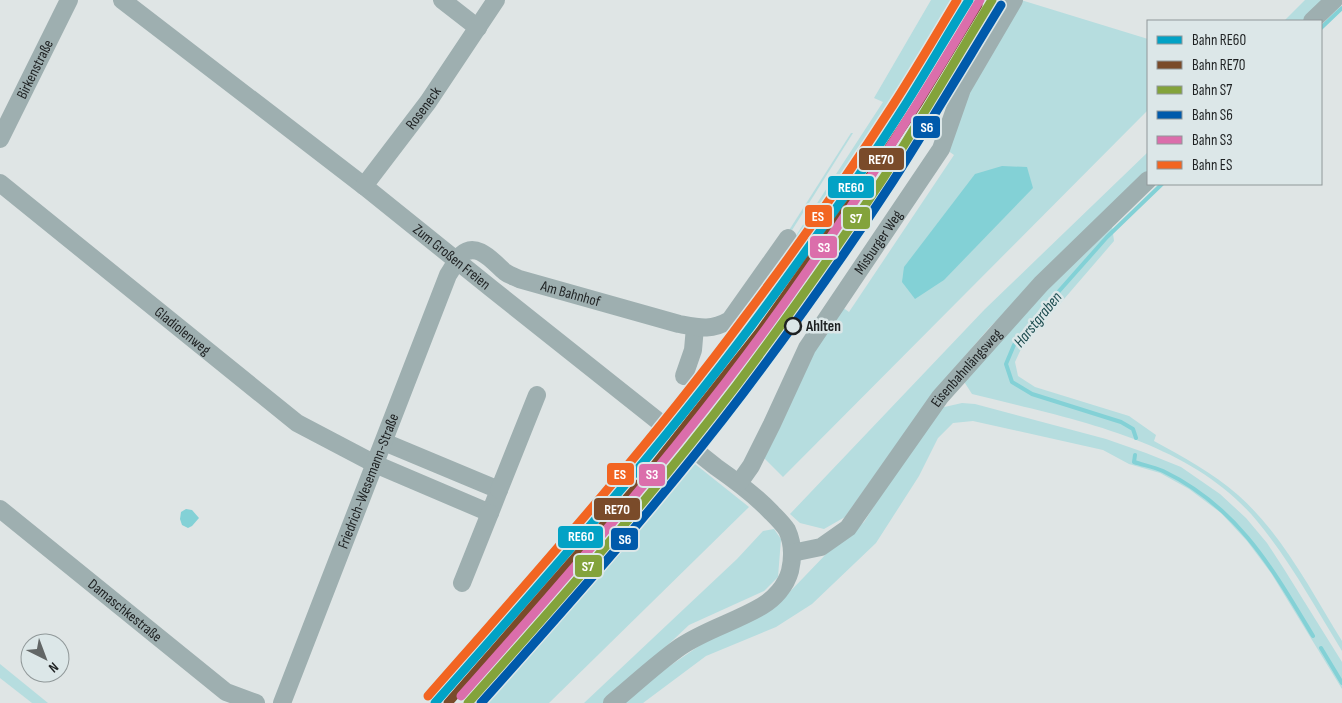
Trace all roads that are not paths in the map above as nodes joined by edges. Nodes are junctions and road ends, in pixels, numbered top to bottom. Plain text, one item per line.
1 (69, 0) edge
2 (122, 0) edge
3 (442, 0) edge
4 (496, 0) edge
5 (1014, 0) edge
6 (1334, 0) edge
7 (1313, 20) edge
8 (478, 28) junction
9 (0, 139) edge
10 (1147, 181) edge
11 (0, 183) edge
12 (364, 186) junction
13 (788, 238) dead end
14 (457, 260) junction
15 (695, 327) junction
16 (684, 376) dead end
17 (537, 395) dead end
18 (384, 442) junction
19 (375, 464) junction
20 (739, 483) junction
21 (499, 490) junction
22 (0, 509) edge
23 (490, 513) junction
24 (792, 553) junction
25 (462, 583) dead end
26 (256, 703) edge
27 (282, 703) edge
28 (612, 703) edge

1 - 9 street, Birkenstraße
2 - 12 street, Zum Großen Freien
3 - 8 street
4 - 8 street, Roseneck
5 - 20 street, Misburger Weg
6 - 7 street
8 - 12 street, Roseneck
10 - 24 street, Eisenbahnlängsweg
11 - 19 street, Gladiolenweg
12 - 14 street, Zum Großen Freien
13 - 15 street, Am Bahnhof
14 - 15 street, Am Bahnhof
14 - 18 street, Friedrich-Wesemann-Straße
14 - 20 street, Zum Großen Freien
15 - 16 street
17 - 21 street
18 - 19 street, Friedrich-Wesemann-Straße
18 - 21 street
19 - 23 street, Gladiolenweg
19 - 27 street, Friedrich-Wesemann-Straße
20 - 24 street, Zum Großen Freien
21 - 23 street
22 - 26 street, Damaschkestraße
23 - 25 street
24 - 28 street

